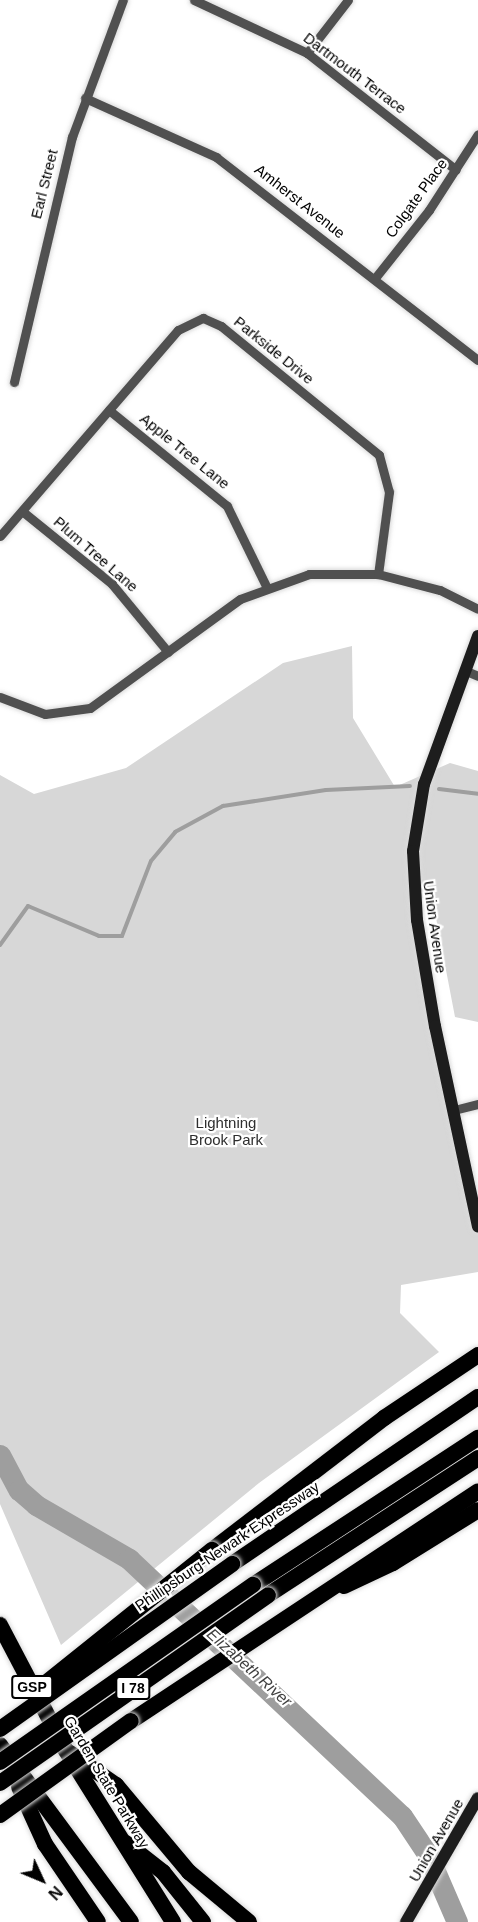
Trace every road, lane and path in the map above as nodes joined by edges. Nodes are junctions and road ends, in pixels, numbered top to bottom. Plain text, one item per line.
1 (123, 0) edge
2 (194, 0) edge
3 (348, 0) edge
4 (307, 53) junction
5 (85, 98) junction
6 (478, 134) edge
7 (456, 170) junction
8 (375, 278) junction
9 (478, 360) edge
10 (14, 382) dead end
11 (109, 410) junction
12 (22, 511) junction
13 (0, 536) edge
14 (378, 574) junction
15 (266, 586) junction
16 (478, 609) edge
17 (478, 636) edge
18 (168, 652) junction
19 (464, 670) junction
20 (478, 676) edge
21 (0, 697) edge
22 (478, 1104) edge
23 (454, 1110) junction
24 (478, 1226) edge
25 (478, 1355) edge
26 (478, 1397) edge
27 (475, 1440) edge
28 (476, 1459) edge
29 (477, 1492) edge
30 (478, 1510) edge
31 (292, 1611) junction
32 (0, 1625) edge
33 (0, 1726) edge
34 (65, 1749) junction
35 (1, 1752) edge
36 (0, 1783) edge
37 (478, 1798) edge
38 (0, 1815) edge
39 (116, 1835) junction
40 (98, 1922) edge
41 (131, 1922) edge
42 (173, 1922) edge
43 (203, 1922) edge
44 (249, 1922) edge
45 (406, 1922) edge

1 - 5 street, Earl Street
2 - 4 street, Dartmouth Terrace
3 - 4 street
4 - 7 street, Dartmouth Terrace
5 - 8 street, Amherst Avenue
5 - 10 street, Earl Street
6 - 7 street, Colgate Place
7 - 8 street, Colgate Place
8 - 9 street, Amherst Avenue
11 - 12 street, Parkside Drive
11 - 14 street, Parkside Drive
11 - 15 street, Apple Tree Lane
12 - 13 street, Parkside Drive
12 - 18 street, Plum Tree Lane
14 - 15 street
14 - 16 street
15 - 18 street
17 - 19 street, Union Avenue
18 - 21 street
19 - 20 street
19 - 23 street, Union Avenue
22 - 23 street
23 - 24 street, Union Avenue
25 - 33 highway, bridge
26 - 33 highway, Phillipsburg-Newark Expressway, bridge
27 - 35 highway, I 78, bridge
28 - 36 highway, I 78, bridge
29 - 31 highway, I 78
30 - 31 highway
31 - 38 highway, I 78, bridge
32 - 34 highway, Garden State Parkway / GSP
34 - 39 highway, Garden State Parkway / GSP
34 - 44 highway
35 - 40 highway
35 - 41 highway
37 - 45 street, Union Avenue
39 - 42 highway, Garden State Parkway / GSP
39 - 43 highway

